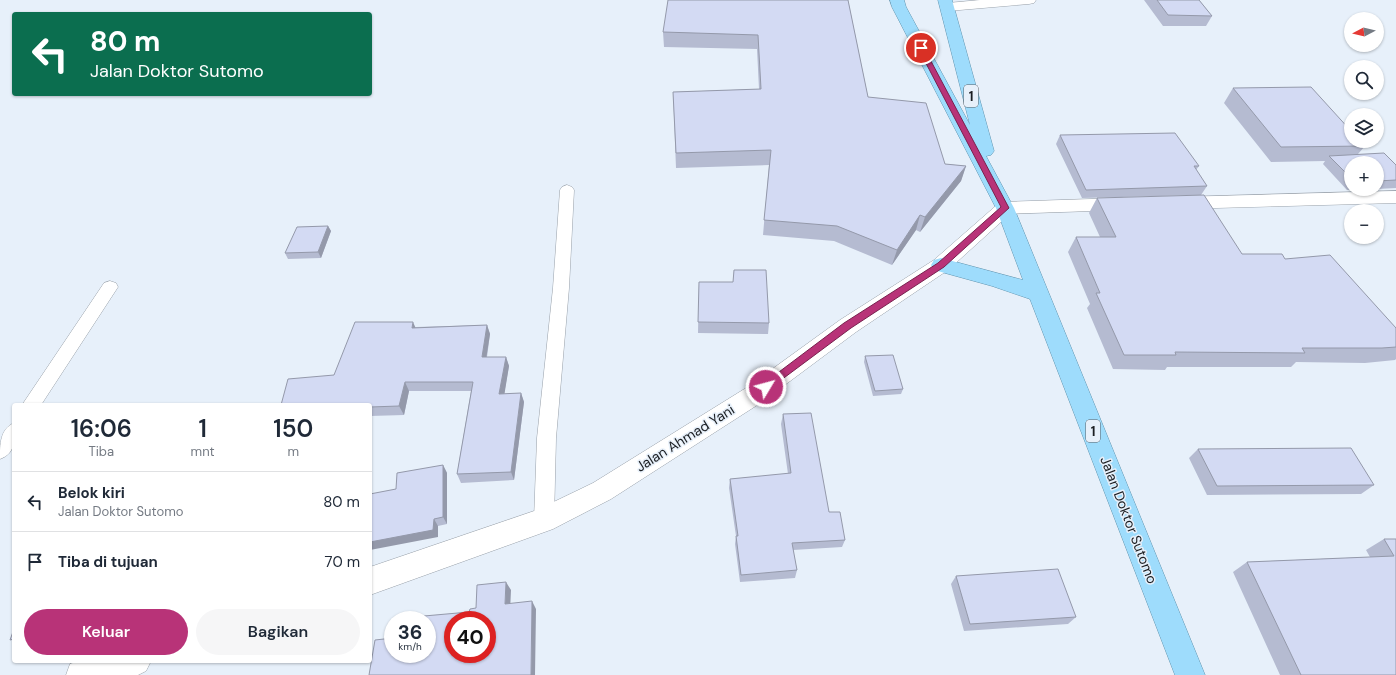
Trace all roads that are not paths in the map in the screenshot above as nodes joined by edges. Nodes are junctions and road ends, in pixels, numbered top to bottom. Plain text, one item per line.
1 (1029, 0) edge
2 (898, 3) edge
3 (946, 4) edge
4 (567, 190) dead end
5 (1396, 197) edge
6 (1000, 198) junction
7 (1165, 203) edge
8 (1141, 204) edge
9 (941, 265) junction
10 (110, 287) dead end
11 (1040, 294) junction
12 (32, 403) edge
13 (12, 434) edge
14 (0, 452) edge
15 (544, 520) junction
16 (372, 580) edge
17 (130, 663) edge
18 (94, 674) edge
19 (1190, 675) edge

1 - 3 street
2 - 6 highway, Jalan Doktor Sutomo / 1
3 - 6 highway, Jalan Doktor Sutomo / 1
4 - 15 lane
5 - 7 street
6 - 8 street
6 - 9 street, Jalan Ahmad Yani
6 - 11 highway, Jalan Doktor Sutomo / 1
9 - 11 highway
9 - 15 street, Jalan Ahmad Yani
10 - 12 lane
11 - 19 highway, Jalan Doktor Sutomo / 1
13 - 14 lane
15 - 16 street, Jalan Ahmad Yani
17 - 18 street

